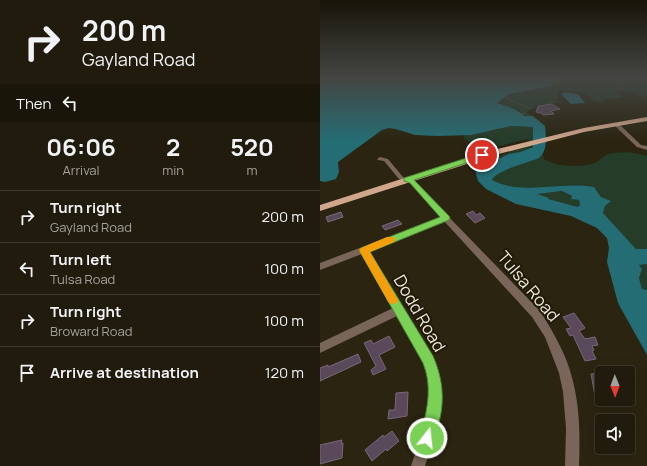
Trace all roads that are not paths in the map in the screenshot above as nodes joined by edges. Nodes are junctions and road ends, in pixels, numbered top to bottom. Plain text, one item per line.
1 (647, 119) edge
2 (616, 124) junction
3 (647, 148) edge
4 (380, 159) dead end
5 (407, 180) junction
6 (320, 208) edge
7 (446, 218) junction
8 (364, 250) junction
9 (320, 267) edge
10 (399, 310) junction
11 (320, 348) edge
12 (418, 466) edge
13 (572, 466) edge

1 - 2 main road
2 - 3 street
2 - 5 main road
4 - 5 street, Tulsa Road
5 - 6 main road
5 - 7 street, Tulsa Road
7 - 8 street
7 - 13 street, Tulsa Road
8 - 9 street
8 - 10 street, Dodd Road
10 - 11 street
10 - 12 street, Dodd Road

